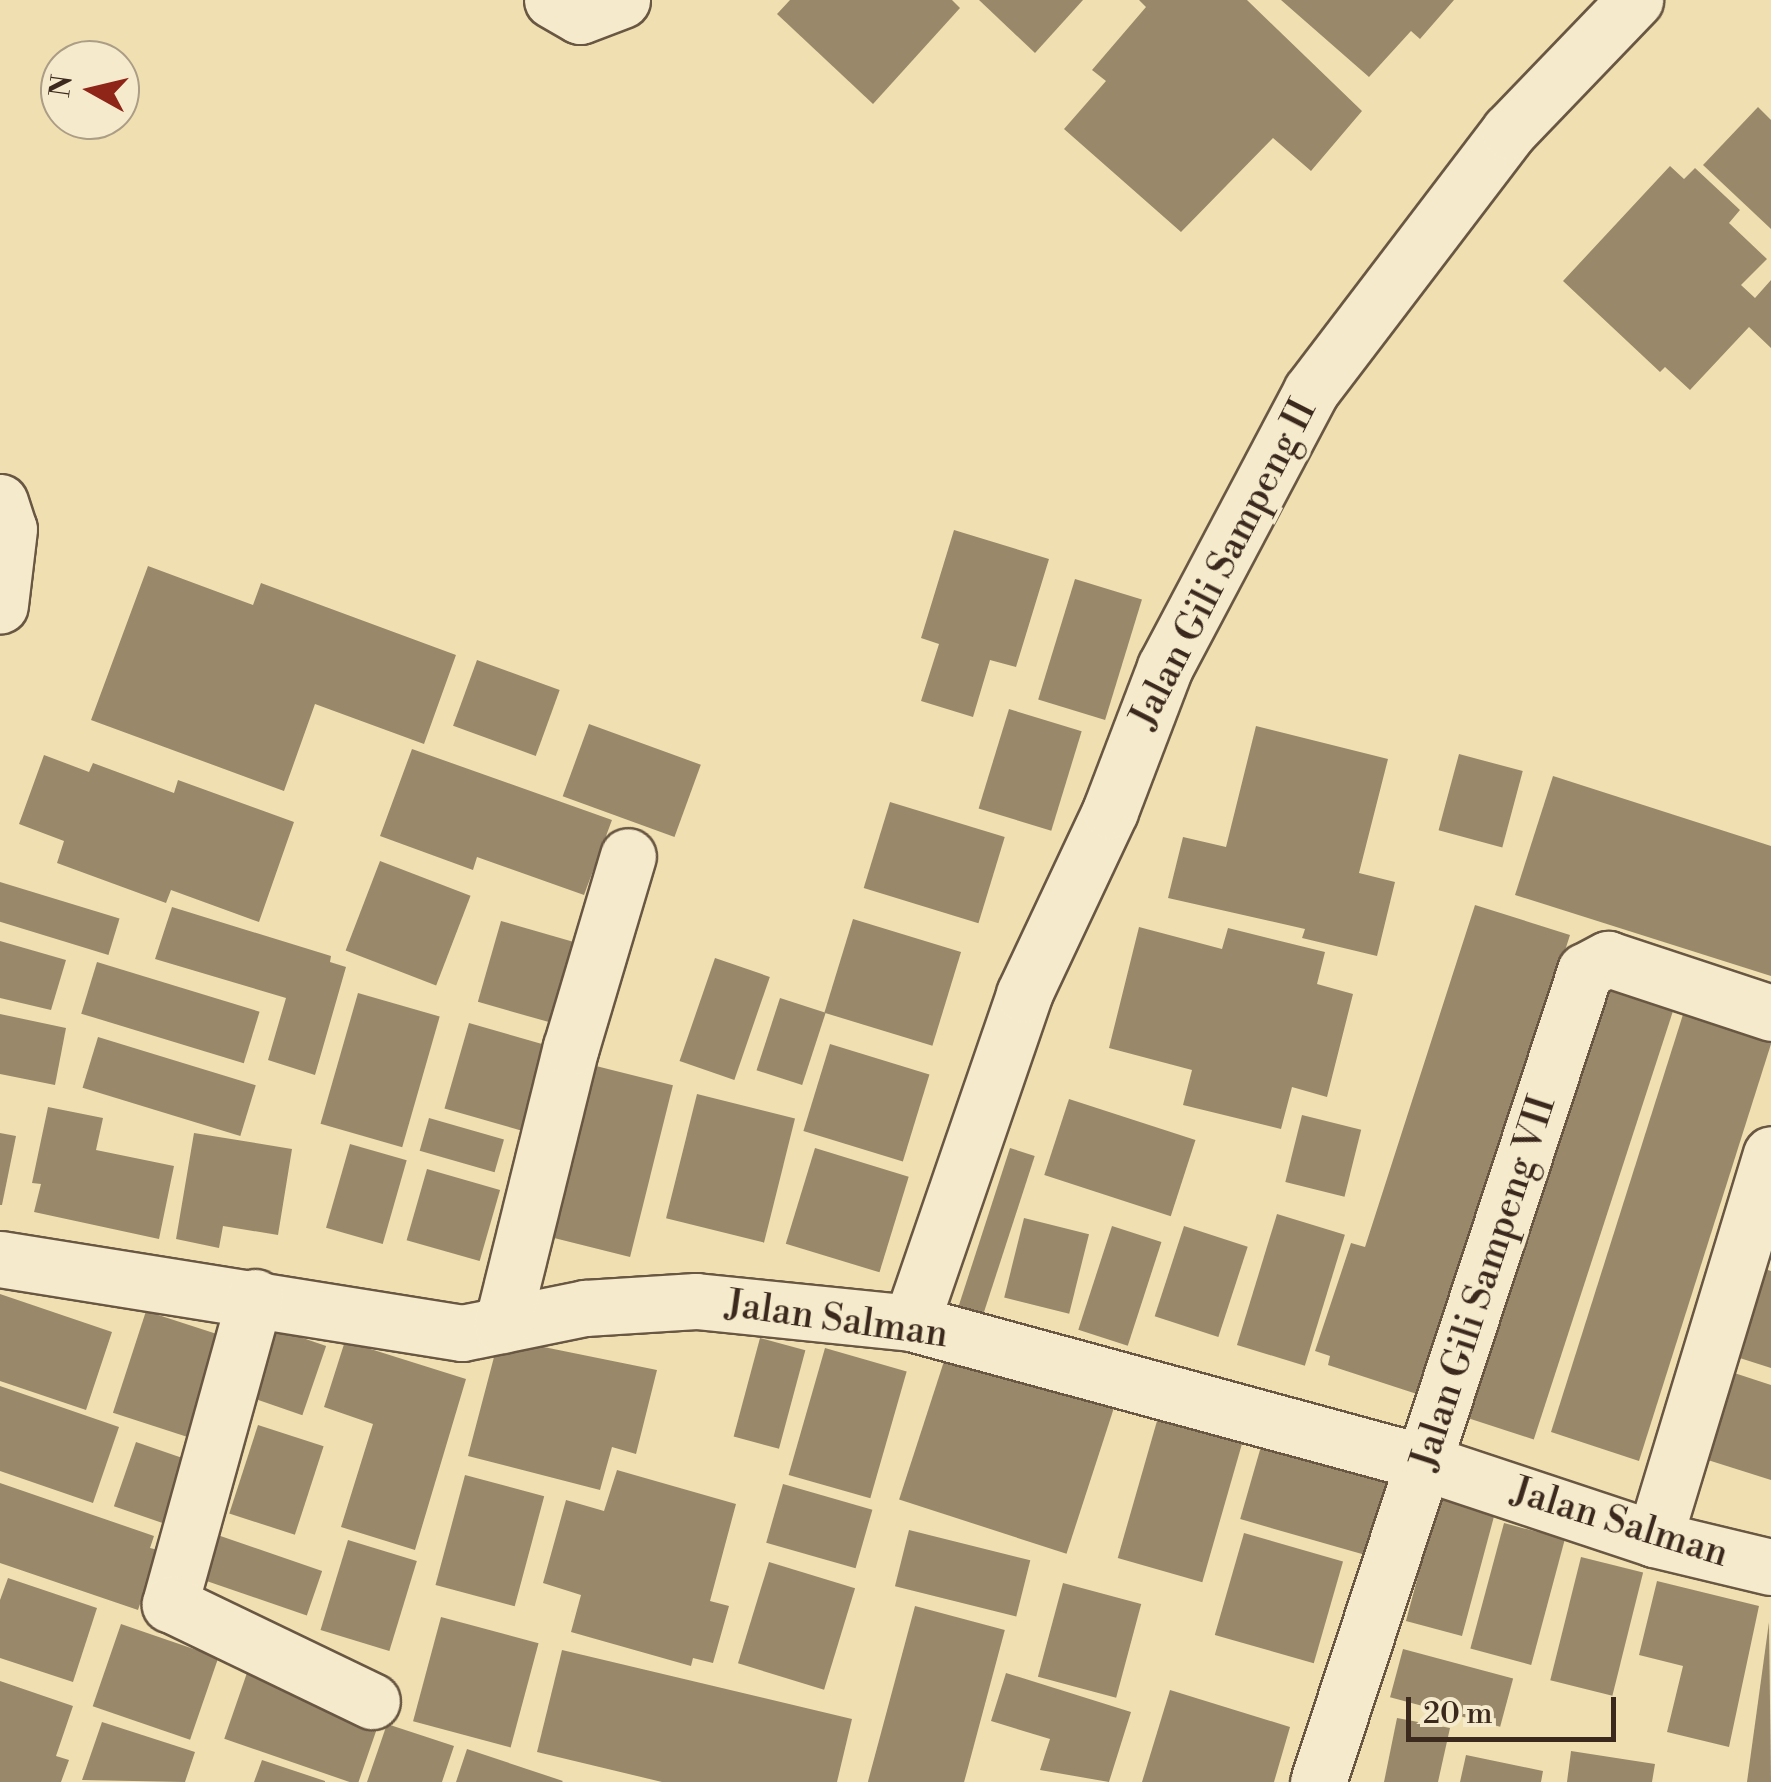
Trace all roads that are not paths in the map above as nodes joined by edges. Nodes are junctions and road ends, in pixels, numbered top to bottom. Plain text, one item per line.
1 (552, 0) edge
2 (622, 0) edge
3 (1635, 0) edge
4 (0, 502) edge
5 (0, 604) edge
6 (628, 856) dead end
7 (1771, 1012) edge
8 (1771, 1154) edge
9 (0, 1259) edge
10 (255, 1297) junction
11 (911, 1323) junction
12 (502, 1325) junction
13 (1426, 1463) junction
14 (1654, 1540) junction
15 (1771, 1567) edge
16 (372, 1701) dead end
17 (1318, 1782) edge

1 - 2 street
3 - 11 street, Jalan Gili Sampeng II
4 - 5 street
6 - 12 street
7 - 13 street, Jalan Gili Sampeng VII
8 - 14 street
9 - 10 street, Jalan Salman
10 - 12 street, Jalan Salman
10 - 16 street
11 - 12 street, Jalan Salman
11 - 13 street, Jalan Salman
13 - 14 street, Jalan Salman
13 - 17 street, Jalan Gili Sampeng VII
14 - 15 street, Jalan Salman

